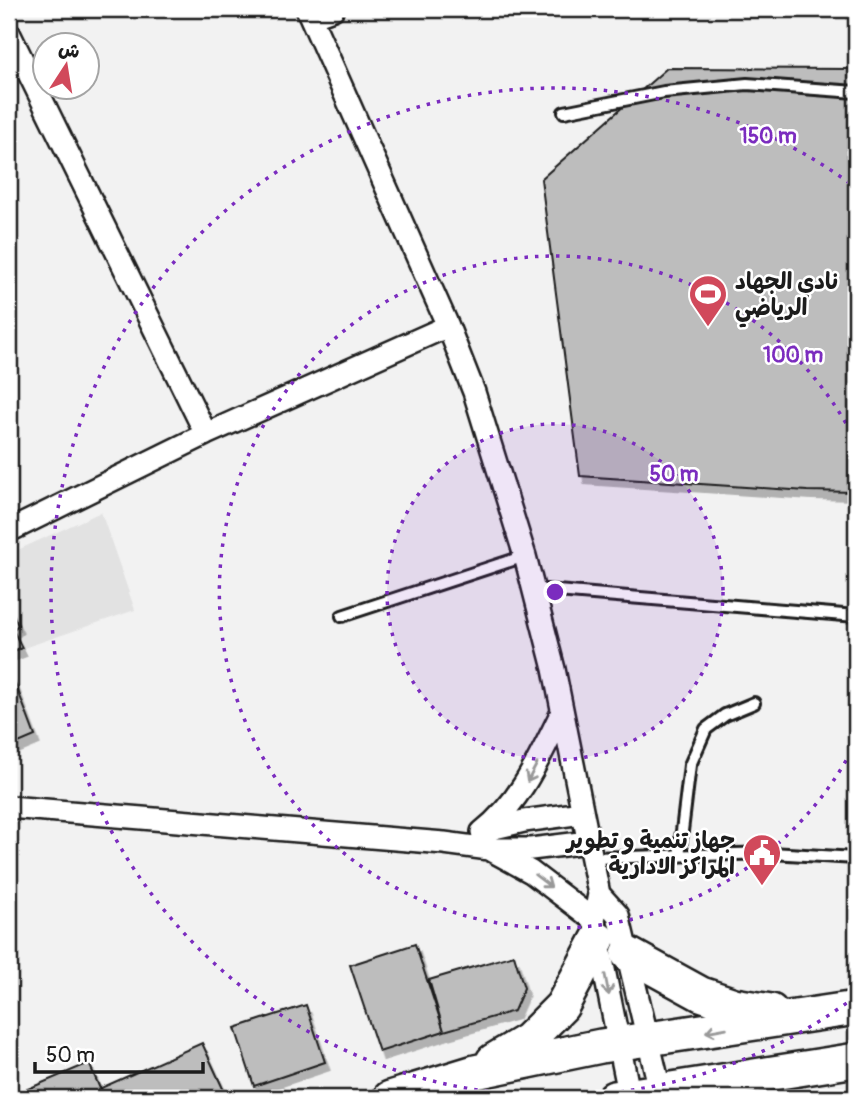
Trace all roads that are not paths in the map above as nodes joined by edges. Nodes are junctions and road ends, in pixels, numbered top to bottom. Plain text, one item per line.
1 (333, 9) edge
2 (309, 13) edge
3 (9, 33) edge
4 (856, 92) edge
5 (564, 112) dead end
6 (448, 326) junction
7 (206, 434) junction
8 (9, 531) edge
9 (525, 556) junction
10 (533, 589) junction
11 (342, 616) dead end
12 (856, 616) edge
13 (754, 703) dead end
14 (562, 712) junction
15 (9, 807) edge
16 (582, 813) junction
17 (485, 840) junction
18 (590, 850) junction
19 (679, 856) junction
20 (856, 858) edge
21 (600, 894) junction
22 (596, 930) junction
23 (628, 954) junction
24 (856, 1009) edge
25 (805, 1016) junction
26 (633, 1041) junction
27 (856, 1061) edge
28 (475, 1072) junction
29 (639, 1097) edge
30 (390, 1098) edge
31 (758, 1098) edge

1 - 2 street
2 - 6 street
3 - 7 street
4 - 5 lane
6 - 7 street
6 - 9 street
7 - 8 street
9 - 10 street
9 - 11 lane
10 - 12 lane
10 - 14 street
13 - 19 lane
14 - 16 street
14 -> 17 street
15 - 17 street
16 - 17 street
16 - 18 street
17 - 18 street
17 -> 22 street
18 - 19 lane
18 - 21 street
19 - 20 lane
21 - 22 street
21 - 23 street
22 -> 26 street
22 - 28 main road
23 - 25 main road
23 - 26 street
24 - 25 main road
25 -> 26 main road
26 - 28 main road
26 - 29 street
26 - 29 street
27 - 29 main road
27 - 31 main road
28 - 30 main road

